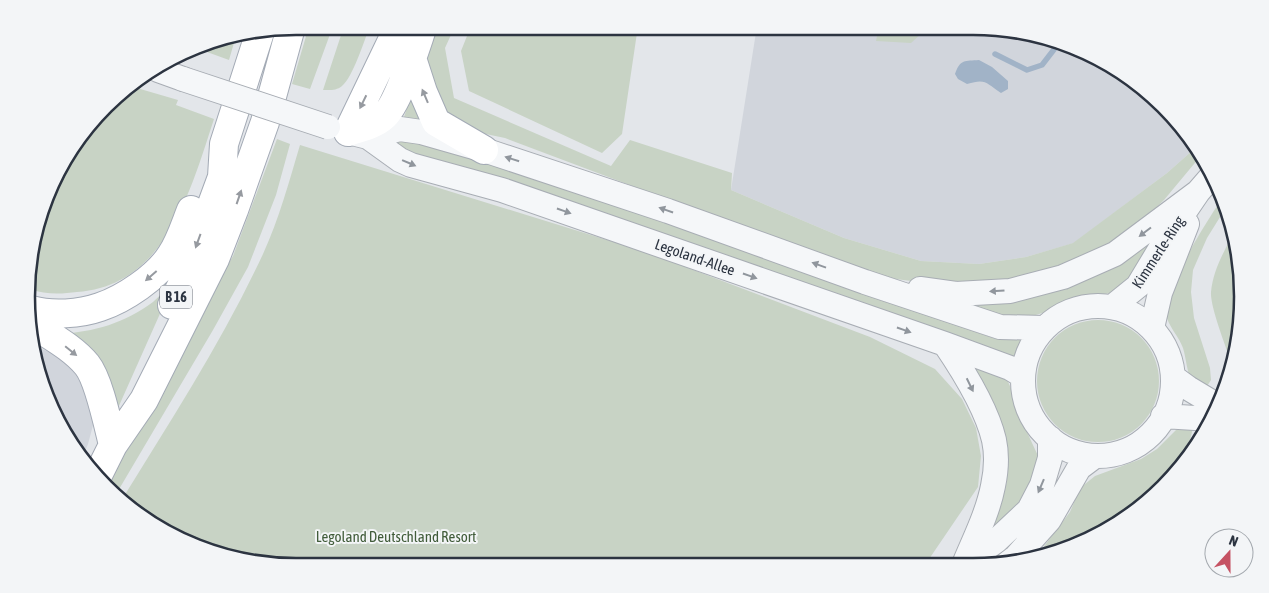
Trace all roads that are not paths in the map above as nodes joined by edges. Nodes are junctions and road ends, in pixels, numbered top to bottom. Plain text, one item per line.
1 (289, 35) edge
2 (395, 35) edge
3 (420, 35) edge
4 (258, 38) edge
5 (412, 58) junction
6 (163, 72) edge
7 (348, 132) junction
8 (224, 144) junction
9 (484, 150) junction
10 (1205, 184) edge
11 (865, 282) junction
12 (1112, 307) junction
13 (36, 311) edge
14 (37, 327) edge
15 (1044, 328) junction
16 (1152, 328) junction
17 (945, 344) junction
18 (1023, 376) junction
19 (1173, 377) junction
20 (1212, 402) edge
21 (1163, 416) junction
22 (1203, 419) edge
23 (1050, 438) junction
24 (114, 445) junction
25 (1095, 456) junction
26 (101, 470) edge
27 (1020, 554) edge
28 (966, 558) edge
29 (972, 558) edge

24 -> 1 main road, B 16
2 -> 7 main road
3 - 5 main road
4 - 8 main road, B 16
5 - 7 main road
9 -> 5 main road
6 - 7 street, bridge
7 - 9 street
7 -> 17 street, Legoland-Allee
8 -> 13 main road
8 -> 24 main road, B 16
11 -> 9 street
10 -> 11 street
10 - 12 street, Kimmerle-Ring
10 - 16 street, Kimmerle-Ring
11 - 15 street
12 - 15 street
12 - 16 street
14 -> 24 main road
15 - 18 street
16 - 19 street
17 - 18 street, Legoland-Allee
17 -> 28 street
18 - 23 street
19 - 20 street
19 - 21 street
21 - 22 street
21 - 25 street
23 - 25 street
23 -> 29 street
24 - 26 main road, B 16
25 - 27 street

